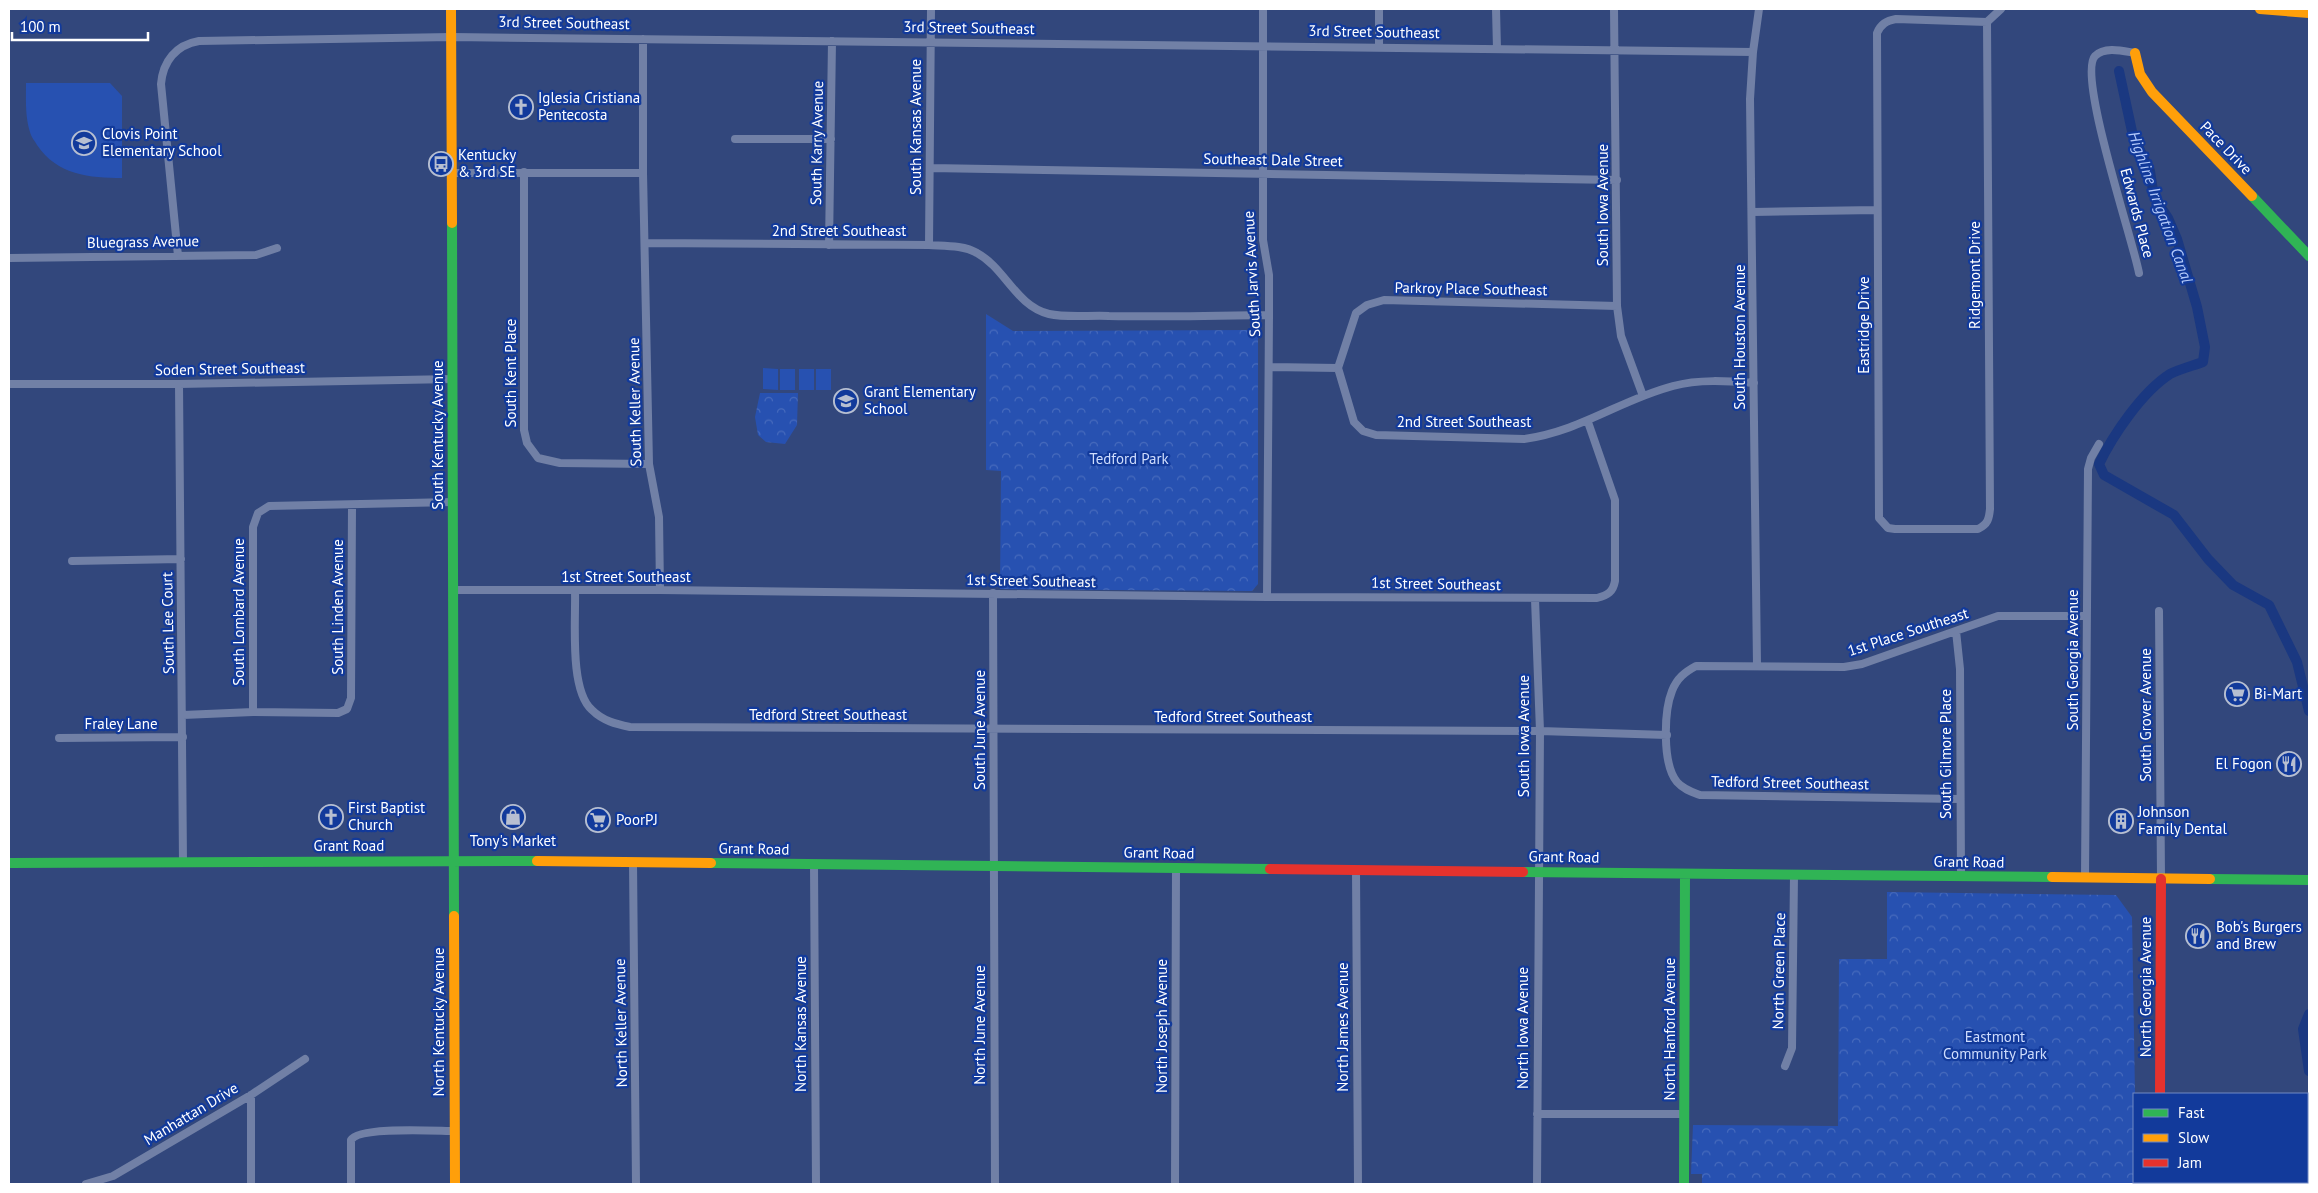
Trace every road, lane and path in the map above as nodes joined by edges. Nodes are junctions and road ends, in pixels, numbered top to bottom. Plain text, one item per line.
1 (451, 9) edge
2 (931, 9) edge
3 (1263, 9) edge
4 (1379, 9) edge
5 (1496, 9) edge
6 (1614, 9) edge
7 (1759, 9) edge
8 (2000, 9) edge
9 (2260, 9) edge
10 (2309, 13) edge
11 (1987, 22) junction
12 (452, 36) junction
13 (643, 39) junction
14 (832, 41) junction
15 (930, 42) junction
16 (1262, 46) junction
17 (1379, 48) junction
18 (1497, 49) junction
19 (1615, 50) junction
20 (1753, 52) junction
21 (2135, 52) joint
22 (735, 139) dead end
23 (830, 139) junction
24 (930, 168) junction
25 (524, 172) junction
26 (452, 173) junction
27 (643, 173) junction
28 (1262, 173) junction
29 (1617, 180) junction
30 (1877, 210) junction
31 (1753, 212) junction
32 (645, 243) junction
33 (829, 245) junction
34 (929, 245) junction
35 (277, 248) dead end
36 (178, 256) junction
37 (2309, 256) edge
38 (9, 258) edge
39 (2139, 273) dead end
40 (1617, 306) junction
41 (1269, 315) junction
42 (1269, 366) junction
43 (1338, 368) junction
44 (452, 379) junction
45 (1754, 383) junction
46 (9, 384) edge
47 (179, 384) junction
48 (1643, 396) junction
49 (1588, 422) junction
50 (2100, 444) dead end
51 (649, 464) junction
52 (453, 502) junction
53 (352, 505) junction
54 (1983, 527) joint
55 (181, 559) junction
56 (72, 561) dead end
57 (453, 590) junction
58 (575, 590) junction
59 (660, 590) junction
60 (993, 593) junction
61 (1267, 597) junction
62 (1535, 599) junction
63 (2159, 611) dead end
64 (2087, 616) junction
65 (1956, 631) junction
66 (1757, 665) junction
67 (252, 712) junction
68 (183, 715) junction
69 (994, 730) junction
70 (1540, 731) junction
71 (1666, 735) junction
72 (183, 737) junction
73 (58, 738) dead end
74 (1959, 799) junction
75 (454, 860) junction
76 (183, 862) junction
77 (633, 862) junction
78 (9, 864) edge
79 (814, 864) junction
80 (994, 866) junction
81 (1176, 868) junction
82 (1356, 870) junction
83 (1538, 872) junction
84 (1685, 874) junction
85 (1794, 875) junction
86 (1961, 877) junction
87 (2085, 878) junction
88 (2161, 879) junction
89 (2309, 880) edge
90 (305, 1059) dead end
91 (1785, 1066) dead end
92 (2160, 1093) edge
93 (251, 1095) junction
94 (1537, 1114) junction
95 (1685, 1114) junction
96 (455, 1131) junction
97 (86, 1184) edge
98 (251, 1184) edge
99 (351, 1184) edge
100 (455, 1184) edge
101 (636, 1184) edge
102 (816, 1184) edge
103 (994, 1184) edge
104 (1175, 1184) edge
105 (1358, 1184) edge
106 (1537, 1184) edge
107 (1684, 1184) edge

1 - 12 main road, South Kentucky Avenue
2 - 15 street, South Kansas Avenue
3 - 16 street, South Jarvis Avenue
4 - 17 street
5 - 18 street
6 - 19 street, South Iowa Avenue
7 - 20 street, South Houston Avenue
8 - 11 street
9 - 10 main road
11 - 30 street, Eastridge Drive
11 - 54 street, Ridgemont Drive
12 - 13 street, 3rd Street Southeast
12 - 26 main road, South Kentucky Avenue
12 - 36 street, 3rd Street Southeast
13 - 14 street, 3rd Street Southeast
13 - 27 street
14 - 15 street, 3rd Street Southeast
14 - 23 street, South Karry Avenue
15 - 16 street, 3rd Street Southeast
15 - 24 street, South Kansas Avenue
16 - 17 street, 3rd Street Southeast
16 - 28 street, South Jarvis Avenue
17 - 18 street, 3rd Street Southeast
18 - 19 street, 3rd Street Southeast
19 - 20 street, 3rd Street Southeast
19 - 29 street, South Iowa Avenue
20 - 31 street, South Houston Avenue
21 - 37 main road, Pace Drive
21 - 39 street, Edwards Place
22 - 23 street
23 - 33 street, South Karry Avenue
24 - 28 street, Southeast Dale Street
24 - 34 street, South Kansas Avenue
25 - 26 street
25 - 27 street
25 - 51 street, South Kent Place
26 - 44 main road, South Kentucky Avenue
27 - 32 street
28 - 29 street, Southeast Dale Street
28 - 41 street, South Jarvis Avenue
29 - 40 street, South Iowa Avenue
30 - 31 street
30 - 54 street, Eastridge Drive
31 - 45 street, South Houston Avenue
32 - 33 street, 2nd Street Southeast
32 - 51 street, South Keller Avenue
33 - 34 street, 2nd Street Southeast
34 - 41 street, 2nd Street Southeast
35 - 36 street, Bluegrass Avenue
36 - 38 street, Bluegrass Avenue
40 - 43 street, Parkroy Place Southeast
40 - 48 street, South Iowa Avenue
41 - 42 street, South Jarvis Avenue
42 - 43 street
42 - 61 street, South Jarvis Avenue
43 - 49 street, 2nd Street Southeast
44 - 47 street, Soden Street Southeast
44 - 52 main road, South Kentucky Avenue
45 - 48 street, 2nd Street Southeast
45 - 66 street, South Houston Avenue
46 - 47 street, Soden Street Southeast
47 - 55 street, South Lee Court
48 - 49 street, 2nd Street Southeast
49 - 62 street, 1st Street Southeast
50 - 64 street, South Georgia Avenue
51 - 59 street, South Keller Avenue
52 - 53 street
52 - 57 main road, South Kentucky Avenue
53 - 67 street, South Lombard Avenue
53 - 67 street, South Linden Avenue
55 - 56 street
55 - 68 street, South Lee Court
57 - 58 street, 1st Street Southeast
57 - 75 main road, South Kentucky Avenue
58 - 59 street, 1st Street Southeast
58 - 69 street, Tedford Street Southeast
59 - 60 street, 1st Street Southeast
60 - 61 street, 1st Street Southeast
60 - 69 street, South June Avenue
61 - 62 street, 1st Street Southeast
62 - 70 street, South Iowa Avenue
63 - 88 street, South Grover Avenue
64 - 65 street, 1st Place Southeast
64 - 87 street, South Georgia Avenue
65 - 66 street, 1st Place Southeast
65 - 74 street, South Gilmore Place
66 - 71 street, 1st Place Southeast
67 - 68 street
68 - 72 street, South Lee Court
69 - 70 street, Tedford Street Southeast
69 - 80 street, South June Avenue
70 - 71 street, Tedford Street Southeast
70 - 83 street, South Iowa Avenue
71 - 74 street, Tedford Street Southeast
72 - 73 street, Fraley Lane
72 - 76 street, South Lee Court
74 - 86 street, South Gilmore Place
75 - 76 main road, Grant Road
75 - 77 main road, Grant Road
75 - 96 main road, North Kentucky Avenue
76 - 78 main road, Grant Road
77 - 79 main road, Grant Road
77 - 101 street, North Keller Avenue
79 - 80 main road, Grant Road
79 - 102 street, North Kansas Avenue
80 - 81 main road, Grant Road
80 - 103 street, North June Avenue
81 - 82 main road, Grant Road
81 - 104 street, North Joseph Avenue
82 - 83 main road, Grant Road
82 - 105 street, North James Avenue
83 - 84 main road, Grant Road
83 - 94 street, North Iowa Avenue
84 - 85 main road, Grant Road
84 - 95 main road, North Hanford Avenue
85 - 86 main road, Grant Road
85 - 91 street, North Green Place
86 - 87 main road, Grant Road
87 - 88 main road, Grant Road
88 - 89 main road, Grant Road
88 - 92 main road, North Georgia Avenue
90 - 93 street, Manhattan Drive
93 - 97 street, Manhattan Drive
93 - 98 street
94 - 95 street
94 - 106 street, North Iowa Avenue
95 - 107 main road, North Hanford Avenue
96 - 99 street
96 - 100 main road, North Kentucky Avenue

